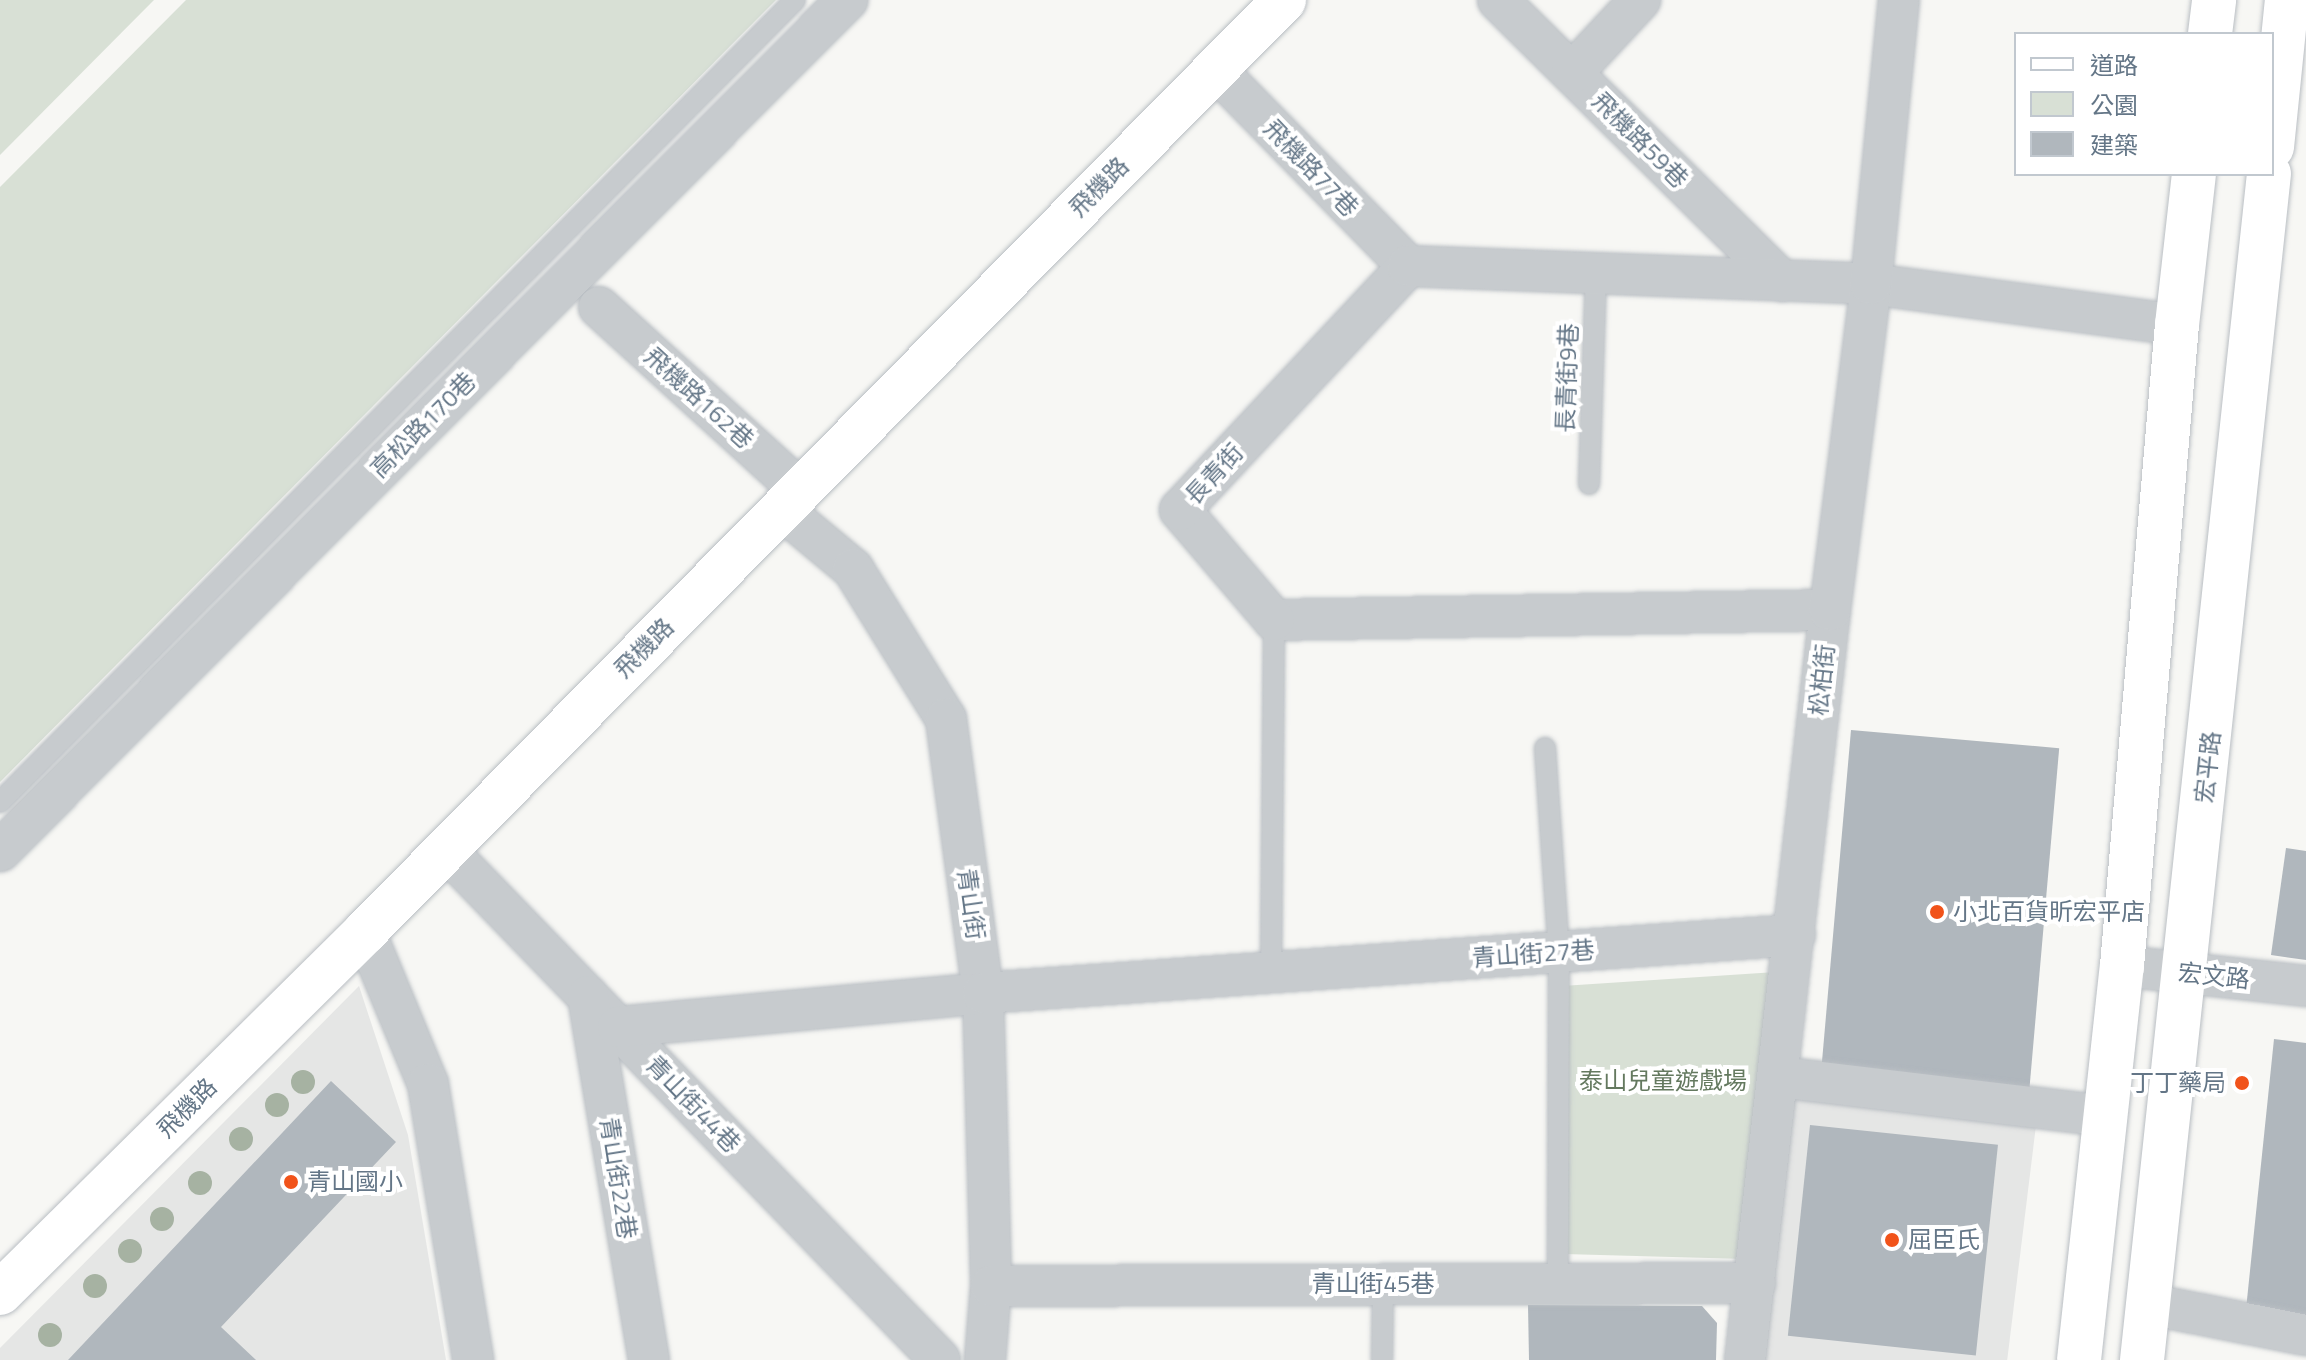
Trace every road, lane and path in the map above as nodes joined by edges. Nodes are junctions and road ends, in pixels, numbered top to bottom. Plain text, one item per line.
1 (795, 0) edge
2 (847, 0) edge
3 (1284, 0) edge
4 (1498, 0) edge
5 (1640, 0) edge
6 (1899, 0) edge
7 (2214, 0) edge
8 (2287, 0) edge
9 (2210, 32) edge
10 (1215, 69) junction
11 (1572, 73) junction
12 (2274, 127) edge
13 (2194, 176) edge
14 (2269, 176) edge
15 (1408, 266) junction
16 (1596, 273) junction
17 (1782, 281) junction
18 (1871, 284) junction
19 (599, 307) dead end
20 (2177, 325) junction
21 (1589, 484) dead end
22 (790, 499) junction
23 (1830, 610) junction
24 (1274, 620) junction
25 (1545, 748) dead end
26 (0, 802) edge
27 (445, 849) junction
28 (0, 850) edge
29 (365, 932) junction
30 (1795, 935) junction
31 (1559, 952) junction
32 (2122, 966) junction
33 (1271, 973) junction
34 (2186, 973) junction
35 (2306, 986) edge
36 (983, 993) junction
37 (588, 996) junction
38 (618, 1027) junction
39 (1779, 1077) junction
40 (2106, 1116) junction
41 (1755, 1283) junction
42 (1383, 1284) junction
43 (1558, 1284) junction
44 (991, 1286) junction
45 (0, 1293) edge
46 (2148, 1304) junction
47 (2306, 1335) edge
48 (473, 1360) edge
49 (649, 1360) edge
50 (940, 1360) edge
51 (985, 1360) edge
52 (1382, 1360) edge
53 (1745, 1360) edge
54 (2079, 1360) edge
55 (2142, 1360) edge

1 - 26 lane
2 - 28 street, 高松路170巷
3 - 10 street, 飛機路
4 - 11 street, 飛機路59巷
5 - 11 street
6 - 18 street, 松柏街
7 - 9 street
8 - 12 street
10 - 15 street, 飛機路77巷
10 - 22 street, 飛機路
11 - 17 street, 飛機路59巷
13 - 20 street
14 - 34 street, 宏平路
15 - 16 street
15 - 24 street, 長青街
16 - 17 street
16 - 21 lane, 長青街9巷
17 - 18 street
18 - 20 street
18 - 23 street, 松柏街
19 - 22 street, 飛機路162巷
20 - 32 street
22 - 27 street, 飛機路
22 - 36 street, 青山街
23 - 24 street
23 - 30 street, 松柏街
24 - 33 lane
25 - 31 lane
27 - 29 street, 飛機路
27 - 37 street, 青山街44巷
29 - 45 street, 飛機路
29 - 48 street
30 - 31 street, 青山街27巷
30 - 39 street, 松柏街
31 - 33 street, 青山街27巷
31 - 43 lane
32 - 34 street, 宏文路
32 - 40 street
33 - 36 street, 青山街27巷
34 - 35 street, 宏文路
34 - 46 street, 宏平路
36 - 38 street
36 - 44 street, 青山街
37 - 38 street, 青山街44巷
37 - 49 street, 青山街22巷
38 - 50 street, 青山街44巷
39 - 40 street
39 - 41 street, 松柏街
40 - 54 street
41 - 43 street, 青山街45巷
41 - 53 street, 松柏街
42 - 43 street, 青山街45巷
42 - 44 street, 青山街45巷
42 - 52 lane
44 - 51 street, 青山街
46 - 47 street
46 - 55 street, 宏平路

